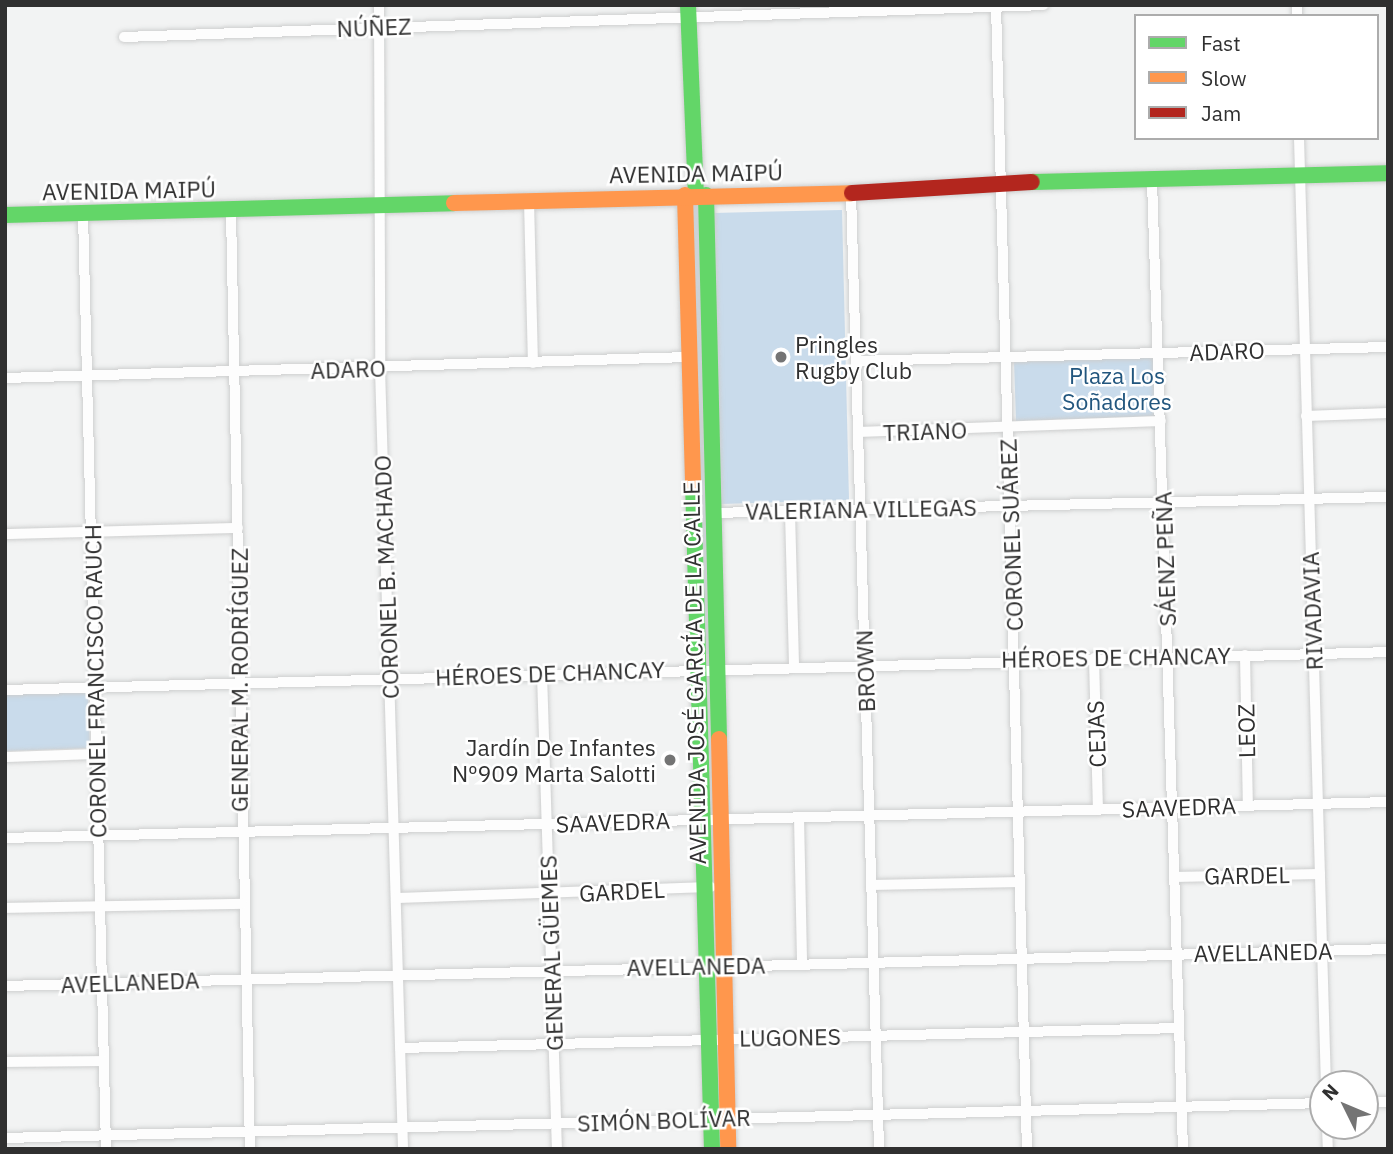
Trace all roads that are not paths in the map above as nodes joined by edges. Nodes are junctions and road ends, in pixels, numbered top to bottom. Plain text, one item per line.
1 (379, 5) edge
2 (1043, 5) edge
3 (996, 6) edge
4 (688, 10) edge
5 (379, 26) junction
6 (124, 37) dead end
7 (1299, 140) edge
8 (1388, 173) edge
9 (1299, 176) junction
10 (1152, 180) junction
11 (1001, 183) junction
12 (850, 193) junction
13 (696, 195) junction
14 (529, 201) junction
15 (381, 206) junction
16 (231, 211) junction
17 (83, 213) junction
18 (5, 215) edge
19 (1388, 347) edge
20 (1304, 349) junction
21 (1158, 353) junction
22 (1006, 357) junction
23 (690, 358) junction
24 (856, 361) junction
25 (533, 363) junction
26 (380, 368) junction
27 (234, 372) junction
28 (86, 376) junction
29 (5, 378) edge
30 (1388, 413) edge
31 (1306, 416) junction
32 (1161, 421) junction
33 (1008, 428) junction
34 (858, 432) junction
35 (1388, 497) edge
36 (1309, 499) junction
37 (1163, 503) junction
38 (1010, 505) junction
39 (860, 511) junction
40 (790, 512) junction
41 (712, 513) junction
42 (238, 528) junction
43 (91, 531) junction
44 (5, 534) edge
45 (1388, 652) edge
46 (1313, 654) junction
47 (1245, 655) junction
48 (1168, 657) junction
49 (1094, 658) junction
50 (1014, 659) junction
51 (865, 664) junction
52 (794, 666) junction
53 (708, 667) junction
54 (542, 674) junction
55 (389, 678) junction
56 (238, 682) junction
57 (95, 686) junction
58 (5, 690) edge
59 (97, 754) junction
60 (5, 757) edge
61 (1388, 802) edge
62 (1318, 804) junction
63 (1248, 806) junction
64 (1172, 808) junction
65 (1098, 810) junction
66 (1018, 812) junction
67 (869, 816) junction
68 (799, 817) junction
69 (720, 818) junction
70 (704, 819) junction
71 (547, 824) junction
72 (394, 828) junction
73 (240, 832) junction
74 (99, 836) junction
75 (5, 838) edge
76 (1320, 874) junction
77 (1174, 877) junction
78 (1020, 882) junction
79 (871, 885) junction
80 (704, 887) junction
81 (722, 887) junction
82 (549, 895) junction
83 (396, 898) junction
84 (100, 904) junction
85 (242, 904) junction
86 (5, 908) edge
87 (1388, 949) edge
88 (1322, 951) junction
89 (1177, 954) junction
90 (1022, 958) junction
91 (874, 962) junction
92 (803, 964) junction
93 (715, 965) junction
94 (551, 971) junction
95 (398, 975) junction
96 (244, 979) junction
97 (101, 983) junction
98 (5, 986) edge
99 (1179, 1028) junction
100 (1024, 1032) junction
101 (876, 1034) junction
102 (708, 1038) junction
103 (725, 1038) junction
104 (554, 1044) junction
105 (400, 1048) junction
106 (103, 1060) junction
107 (5, 1062) edge
108 (1326, 1070) edge
109 (1309, 1103) edge
110 (1181, 1107) junction
111 (1026, 1111) junction
112 (878, 1115) junction
113 (718, 1117) junction
114 (556, 1124) junction
115 (403, 1128) junction
116 (249, 1132) junction
117 (106, 1135) junction
118 (5, 1138) edge
119 (106, 1149) edge
120 (250, 1149) edge
121 (403, 1149) edge
122 (557, 1149) edge
123 (712, 1149) edge
124 (727, 1149) edge
125 (879, 1149) edge
126 (1027, 1149) edge
127 (1182, 1149) edge

1 - 5 street, CORONEL B. MACHADO
2 - 3 street, NÚÑEZ
3 - 4 street, NÚÑEZ
3 - 11 street, CORONEL SUÁREZ
4 - 5 street, NÚÑEZ
4 - 13 main road, AVENIDA JOSÉ GARCÍA DE LA CALLE
5 - 6 street, NÚÑEZ
5 - 15 street, CORONEL B. MACHADO
7 - 9 street, RIVADAVIA
8 - 9 main road, AVENIDA MAIPÚ
9 - 10 main road, AVENIDA MAIPÚ
9 - 20 street, RIVADAVIA
10 - 11 main road, AVENIDA MAIPÚ
10 - 21 street, SÁENZ PEÑA
11 - 12 main road, AVENIDA MAIPÚ
11 - 22 street, CORONEL SUÁREZ
12 - 13 main road, AVENIDA MAIPÚ
12 - 24 street, BROWN
13 - 14 main road, AVENIDA MAIPÚ
13 - 23 main road, AVENIDA JOSÉ GARCÍA DE LA CALLE
13 - 41 main road, AVENIDA JOSÉ GARCÍA DE LA CALLE
14 - 15 main road, AVENIDA MAIPÚ
14 - 25 street
15 - 16 main road, AVENIDA MAIPÚ
15 - 26 street, CORONEL B. MACHADO
16 - 17 main road, AVENIDA MAIPÚ
16 - 27 street, GENERAL M. RODRÍGUEZ
17 - 18 main road, AVENIDA MAIPÚ
17 - 28 street, CORONEL FRANCISCO RAUCH
19 - 20 street, ADARO
20 - 21 street, ADARO
20 - 31 street, RIVADAVIA
21 - 22 street, ADARO
21 - 32 street, SÁENZ PEÑA
22 - 24 street, ADARO
22 - 33 street, CORONEL SUÁREZ
23 - 25 street, ADARO
23 - 53 main road, AVENIDA JOSÉ GARCÍA DE LA CALLE
24 - 34 street, BROWN
25 - 26 street, ADARO
26 - 27 street, ADARO
26 - 55 street, CORONEL B. MACHADO
27 - 28 street, ADARO
27 - 42 street, GENERAL M. RODRÍGUEZ
28 - 29 street, ADARO
28 - 43 street, CORONEL FRANCISCO RAUCH
30 - 31 street
31 - 36 street, RIVADAVIA
32 - 33 street, TRIANO
32 - 37 street, SÁENZ PEÑA
33 - 34 street, TRIANO
33 - 38 street, CORONEL SUÁREZ
34 - 39 street, BROWN
35 - 36 street, VALERIANA VILLEGAS
36 - 37 street, VALERIANA VILLEGAS
36 - 46 street, RIVADAVIA
37 - 38 street, VALERIANA VILLEGAS
37 - 48 street, SÁENZ PEÑA
38 - 39 street, VALERIANA VILLEGAS
38 - 50 street, CORONEL SUÁREZ
39 - 40 street, VALERIANA VILLEGAS
39 - 51 street, BROWN
40 - 41 street, VALERIANA VILLEGAS
40 - 52 street
41 - 53 main road, AVENIDA JOSÉ GARCÍA DE LA CALLE
42 - 43 street
42 - 56 street, GENERAL M. RODRÍGUEZ
43 - 44 street
43 - 57 street, CORONEL FRANCISCO RAUCH
45 - 46 street, HÉROES DE CHANCAY
46 - 47 street, HÉROES DE CHANCAY
46 - 62 street, RIVADAVIA
47 - 48 street, HÉROES DE CHANCAY
47 - 63 street, LEOZ
48 - 49 street, HÉROES DE CHANCAY
48 - 64 street, SÁENZ PEÑA
49 - 50 street, HÉROES DE CHANCAY
49 - 65 street, CEJAS
50 - 51 street, HÉROES DE CHANCAY
50 - 66 street, CORONEL SUÁREZ
51 - 52 street, HÉROES DE CHANCAY
51 - 67 street, BROWN
52 - 53 street, HÉROES DE CHANCAY
53 - 54 street, HÉROES DE CHANCAY
53 - 69 main road, AVENIDA JOSÉ GARCÍA DE LA CALLE
53 - 70 main road, AVENIDA JOSÉ GARCÍA DE LA CALLE
54 - 55 street, HÉROES DE CHANCAY
54 - 71 street, GENERAL GÜEMES
55 - 56 street, HÉROES DE CHANCAY
55 - 72 street, CORONEL B. MACHADO
56 - 57 street, HÉROES DE CHANCAY
56 - 73 street, GENERAL M. RODRÍGUEZ
57 - 58 street, HÉROES DE CHANCAY
57 - 59 street, CORONEL FRANCISCO RAUCH
59 - 60 street
59 - 74 street, CORONEL FRANCISCO RAUCH
61 - 62 street, SAAVEDRA
62 - 63 street, SAAVEDRA
62 - 76 street, RIVADAVIA
63 - 64 street, SAAVEDRA
64 - 65 street, SAAVEDRA
64 - 77 street, SÁENZ PEÑA
65 - 66 street, SAAVEDRA
66 - 67 street, SAAVEDRA
66 - 78 street, CORONEL SUÁREZ
67 - 68 street, SAAVEDRA
67 - 79 street, BROWN
68 - 69 street, SAAVEDRA
68 - 92 street
69 - 70 street, SAAVEDRA
69 - 81 main road, AVENIDA JOSÉ GARCÍA DE LA CALLE
70 - 71 street, SAAVEDRA
70 - 80 main road, AVENIDA JOSÉ GARCÍA DE LA CALLE
71 - 72 street, SAAVEDRA
71 - 82 street, GENERAL GÜEMES
72 - 73 street, SAAVEDRA
72 - 83 street, CORONEL B. MACHADO
73 - 74 street, SAAVEDRA
73 - 85 street, GENERAL M. RODRÍGUEZ
74 - 75 street, SAAVEDRA
74 - 84 street, CORONEL FRANCISCO RAUCH
76 - 77 street, GARDEL
76 - 88 street, RIVADAVIA
77 - 89 street, SÁENZ PEÑA
78 - 79 street
78 - 90 street, CORONEL SUÁREZ
79 - 91 street, BROWN
80 - 81 street, GARDEL
80 - 82 street, GARDEL
80 - 93 main road, AVENIDA JOSÉ GARCÍA DE LA CALLE
81 - 93 main road, AVENIDA JOSÉ GARCÍA DE LA CALLE
82 - 83 street, GARDEL
82 - 94 street, GENERAL GÜEMES
83 - 95 street, CORONEL B. MACHADO
84 - 85 street
84 - 86 street
84 - 97 street, CORONEL FRANCISCO RAUCH
85 - 96 street, GENERAL M. RODRÍGUEZ
87 - 88 street, AVELLANEDA
88 - 89 street, AVELLANEDA
88 - 108 street, RIVADAVIA
89 - 90 street, AVELLANEDA
89 - 99 street, SÁENZ PEÑA
90 - 91 street, AVELLANEDA
90 - 100 street, CORONEL SUÁREZ
91 - 92 street, AVELLANEDA
91 - 101 street, BROWN
92 - 93 street, AVELLANEDA
93 - 94 street, AVELLANEDA
93 - 102 main road, AVENIDA JOSÉ GARCÍA DE LA CALLE
93 - 103 main road, AVENIDA JOSÉ GARCÍA DE LA CALLE
94 - 95 street, AVELLANEDA
94 - 104 street, GENERAL GÜEMES
95 - 96 street, AVELLANEDA
95 - 105 street, CORONEL B. MACHADO
96 - 97 street, AVELLANEDA
96 - 116 street, GENERAL M. RODRÍGUEZ
97 - 98 street, AVELLANEDA
97 - 106 street, CORONEL FRANCISCO RAUCH
99 - 100 street, LUGONES
99 - 110 street, SÁENZ PEÑA
100 - 101 street, LUGONES
100 - 111 street, CORONEL SUÁREZ
101 - 103 street, LUGONES
101 - 112 street, BROWN
102 - 103 street, LUGONES
102 - 104 street, LUGONES
102 - 113 main road, AVENIDA JOSÉ GARCÍA DE LA CALLE
103 - 113 main road, AVENIDA JOSÉ GARCÍA DE LA CALLE
104 - 105 street, LUGONES
104 - 114 street, GENERAL GÜEMES
105 - 115 street, CORONEL B. MACHADO
106 - 107 street
106 - 117 street, CORONEL FRANCISCO RAUCH
109 - 110 street, SIMÓN BOLÍVAR
110 - 111 street, SIMÓN BOLÍVAR
110 - 127 street, SÁENZ PEÑA
111 - 112 street, SIMÓN BOLÍVAR
111 - 126 street, CORONEL SUÁREZ
112 - 113 street, SIMÓN BOLÍVAR
112 - 125 street, BROWN
113 - 114 street, SIMÓN BOLÍVAR
113 - 123 main road, AVENIDA JOSÉ GARCÍA DE LA CALLE
113 - 124 main road, AVENIDA JOSÉ GARCÍA DE LA CALLE
114 - 115 street, SIMÓN BOLÍVAR
114 - 122 street, GENERAL GÜEMES
115 - 116 street, SIMÓN BOLÍVAR
115 - 121 street, CORONEL B. MACHADO
116 - 117 street, SIMÓN BOLÍVAR
116 - 120 street, GENERAL M. RODRÍGUEZ
117 - 118 street, SIMÓN BOLÍVAR
117 - 119 street, CORONEL FRANCISCO RAUCH

